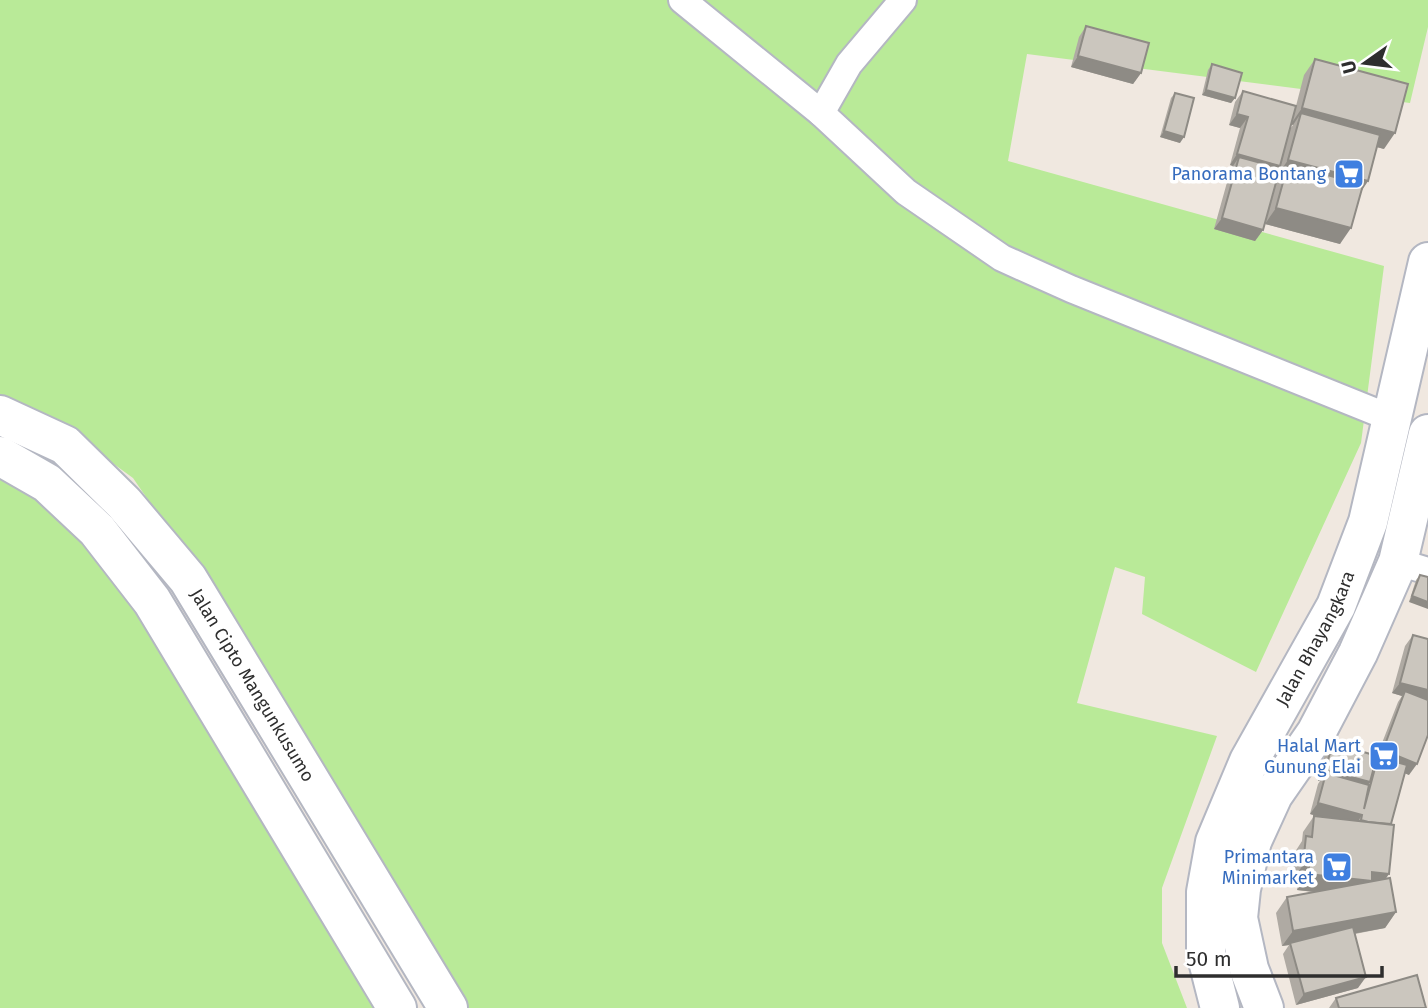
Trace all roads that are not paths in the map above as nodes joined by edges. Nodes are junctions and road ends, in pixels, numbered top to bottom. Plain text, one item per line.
1 (682, 0) edge
2 (903, 0) edge
3 (821, 113) junction
4 (1428, 262) edge
5 (0, 415) edge
6 (1391, 418) junction
7 (1428, 434) edge
8 (0, 456) edge
9 (1413, 566) edge
10 (394, 917) junction
11 (355, 941) junction
12 (397, 1008) edge
13 (448, 1008) edge
14 (1220, 1008) edge
15 (1264, 1008) edge

1 - 3 street
2 - 3 street
3 - 6 street
4 - 6 street, Jalan Bhayangkara
5 - 10 street, Jalan Cipto Mangunkusumo
6 - 14 street, Jalan Bhayangkara
7 - 9 street
8 - 11 street
9 - 15 street
10 - 11 street
10 - 13 street, Jalan Cipto Mangunkusumo
11 - 12 street

